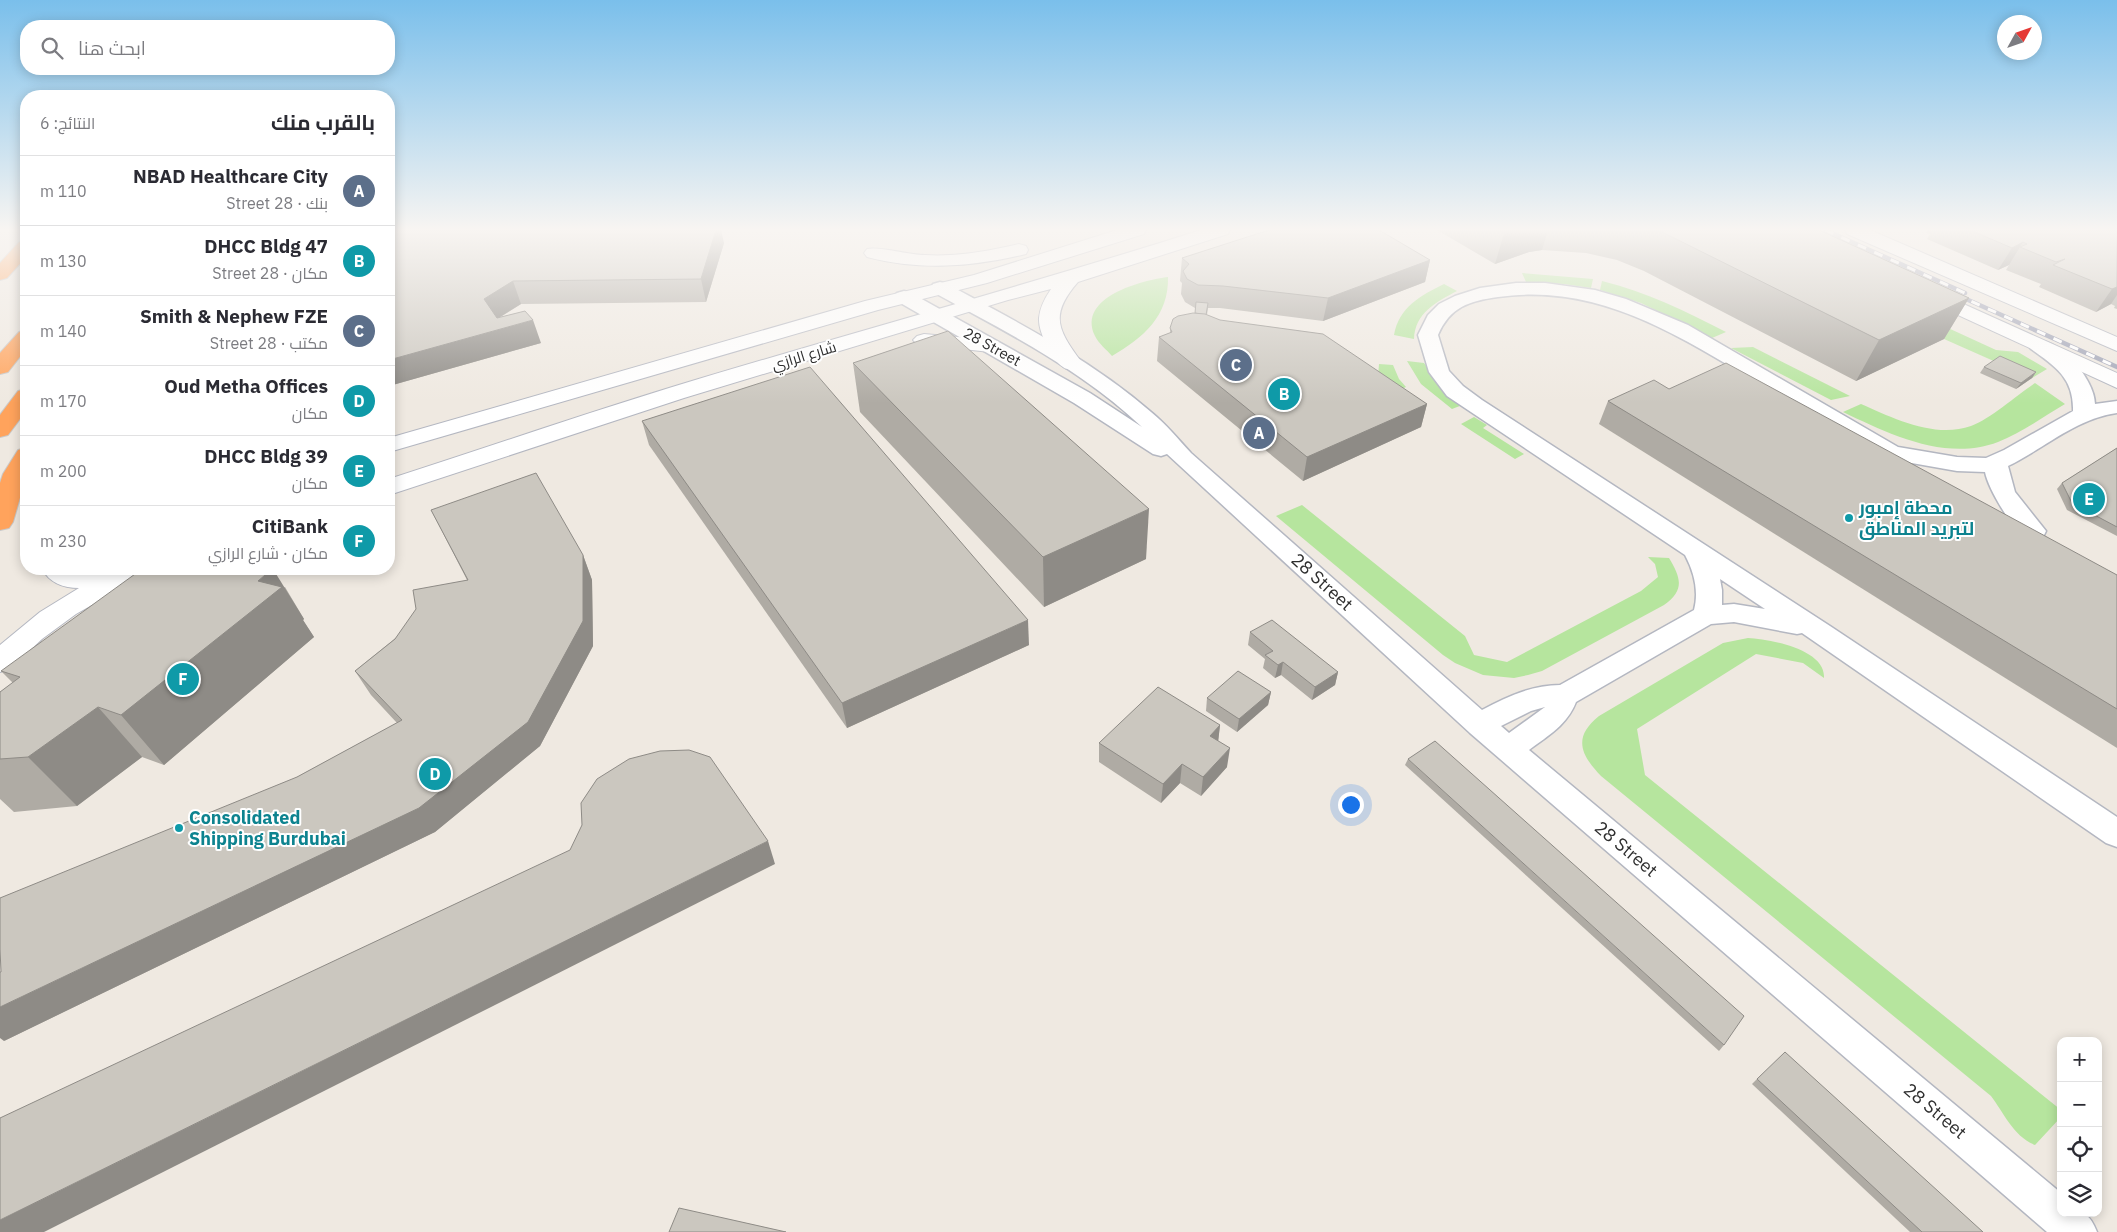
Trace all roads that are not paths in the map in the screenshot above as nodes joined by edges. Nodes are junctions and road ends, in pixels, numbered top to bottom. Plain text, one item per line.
1 (1036, 287) edge
2 (1063, 287) edge
3 (1985, 287) edge
4 (940, 288) joint
5 (1914, 288) edge
6 (904, 297) junction
7 (971, 305) junction
8 (936, 315) junction
9 (20, 343) edge
10 (2038, 344) junction
11 (2117, 345) edge
12 (990, 346) junction
13 (804, 356) junction
14 (1071, 363) junction
15 (0, 368) edge
16 (2117, 381) edge
17 (20, 404) edge
18 (2117, 407) edge
19 (2084, 412) junction
20 (0, 430) edge
21 (395, 443) edge
22 (1885, 450) junction
23 (1183, 458) junction
24 (1996, 462) junction
25 (20, 465) edge
26 (1947, 484) edge
27 (395, 485) edge
28 (1988, 507) edge
29 (0, 522) edge
30 (1695, 551) junction
31 (62, 575) edge
32 (101, 575) edge
33 (131, 575) edge
34 (1706, 615) junction
35 (1822, 633) junction
36 (0, 662) edge
37 (1565, 695) junction
38 (1480, 725) junction
39 (1508, 749) junction
40 (2117, 834) edge
41 (2078, 1232) edge

1 - 7 street, شارع الرازي
2 - 14 street
3 - 11 street
4 - 6 street, شارع الرازي
4 - 7 street, 28 Street
5 - 10 street
6 - 8 street, 28 Street
6 - 21 street, شارع الرازي
7 - 8 street, شارع الرازي
7 - 14 street, 28 Street
8 - 12 street, 28 Street
8 - 13 street, شارع الرازي
9 - 15 highway
10 - 16 street
10 - 19 street
12 - 13 street
12 - 23 street, 28 Street
13 - 27 street, شارع الرازي
14 - 23 street, 28 Street
17 - 20 highway
18 - 19 street
19 - 24 street
22 - 24 street
22 - 26 street
22 - 30 street
23 - 38 street, 28 Street
24 - 28 street
25 - 29 highway
30 - 34 street
30 - 35 street
31 - 32 street
33 - 36 street
34 - 35 street
34 - 37 street
35 - 40 street
37 - 38 street
37 - 39 street
38 - 39 street, 28 Street
39 - 41 street, 28 Street

